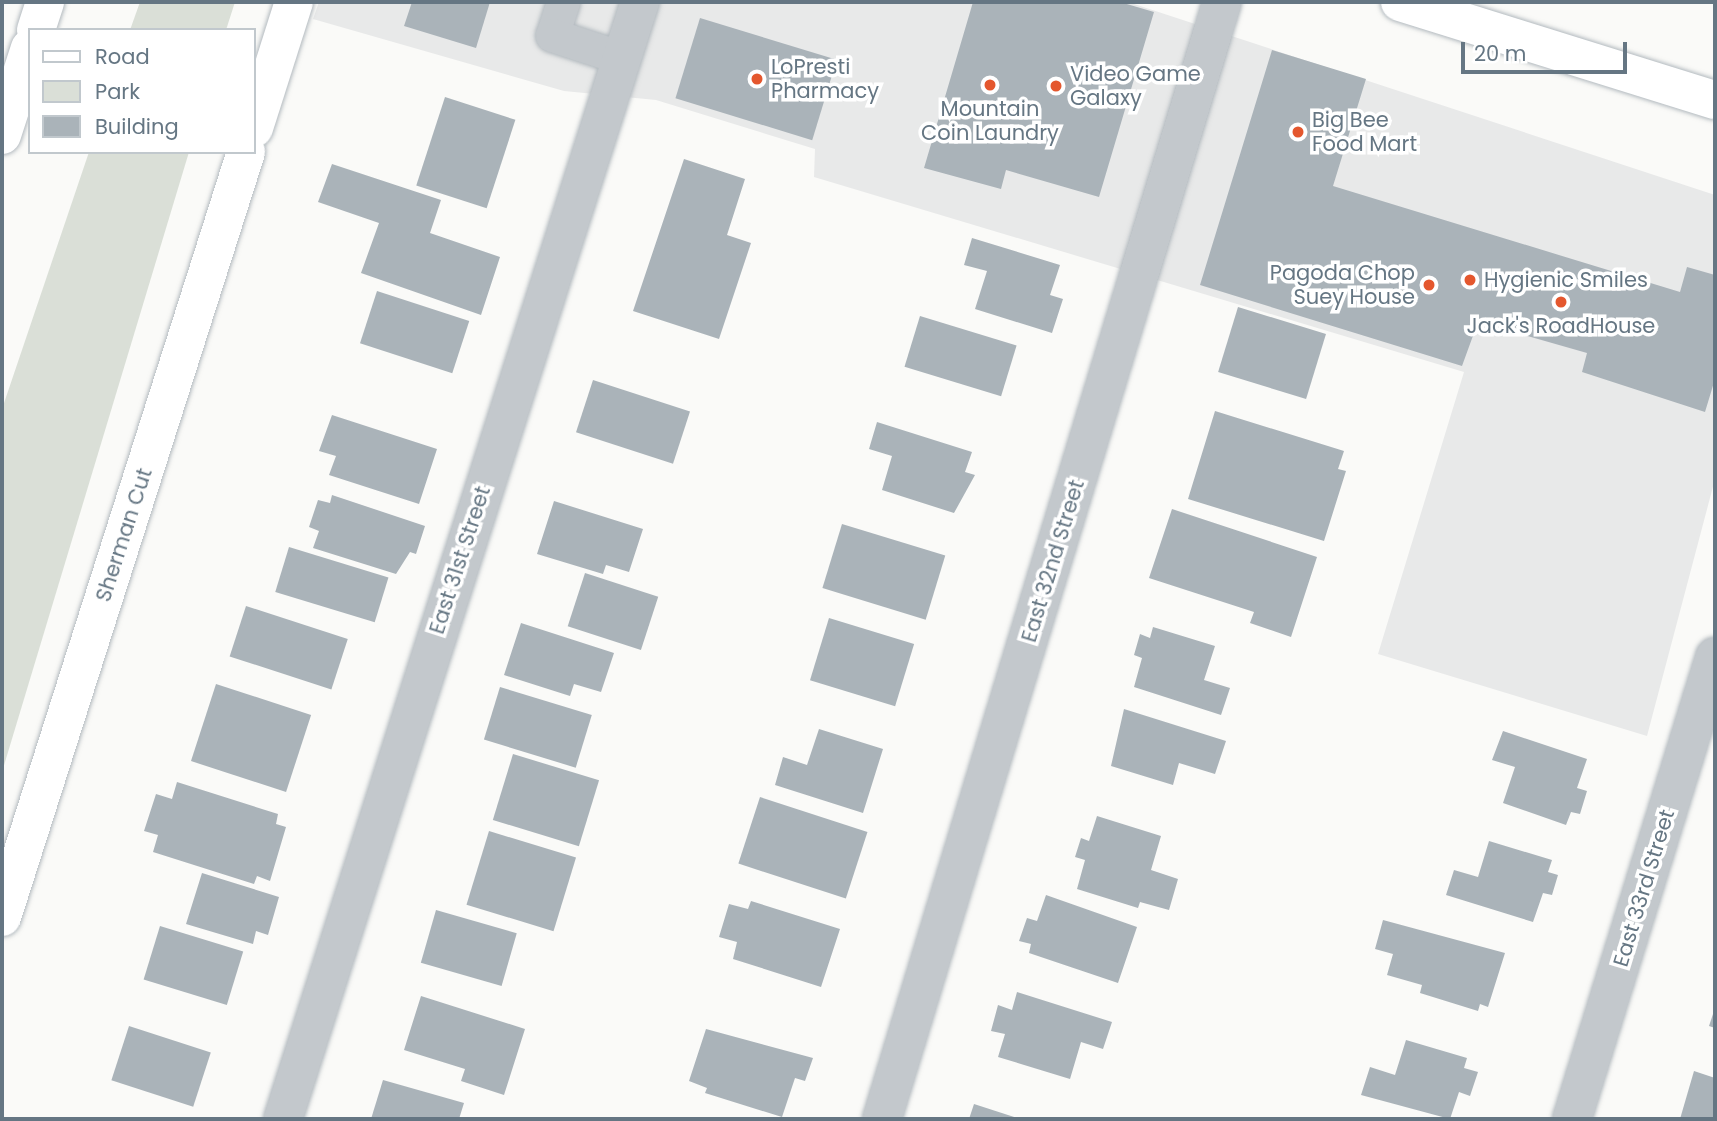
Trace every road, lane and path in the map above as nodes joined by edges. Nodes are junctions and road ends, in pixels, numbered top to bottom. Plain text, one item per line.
1 (45, 2) edge
2 (294, 2) edge
3 (563, 2) edge
4 (640, 2) edge
5 (1222, 2) edge
6 (1400, 2) edge
7 (37, 28) edge
8 (28, 54) edge
9 (622, 58) junction
10 (1715, 100) edge
11 (256, 122) edge
12 (2, 135) edge
13 (245, 154) edge
14 (1715, 657) edge
15 (2, 917) edge
16 (283, 1119) edge
17 (882, 1119) edge
18 (1572, 1119) edge

1 - 7 main road
2 - 11 main road
3 - 9 lane
4 - 9 street, East 31st Street
5 - 17 street, East 32nd Street
6 - 10 main road
8 - 12 main road
9 - 16 street, East 31st Street
13 - 15 main road, Sherman Cut
14 - 18 street, East 33rd Street

